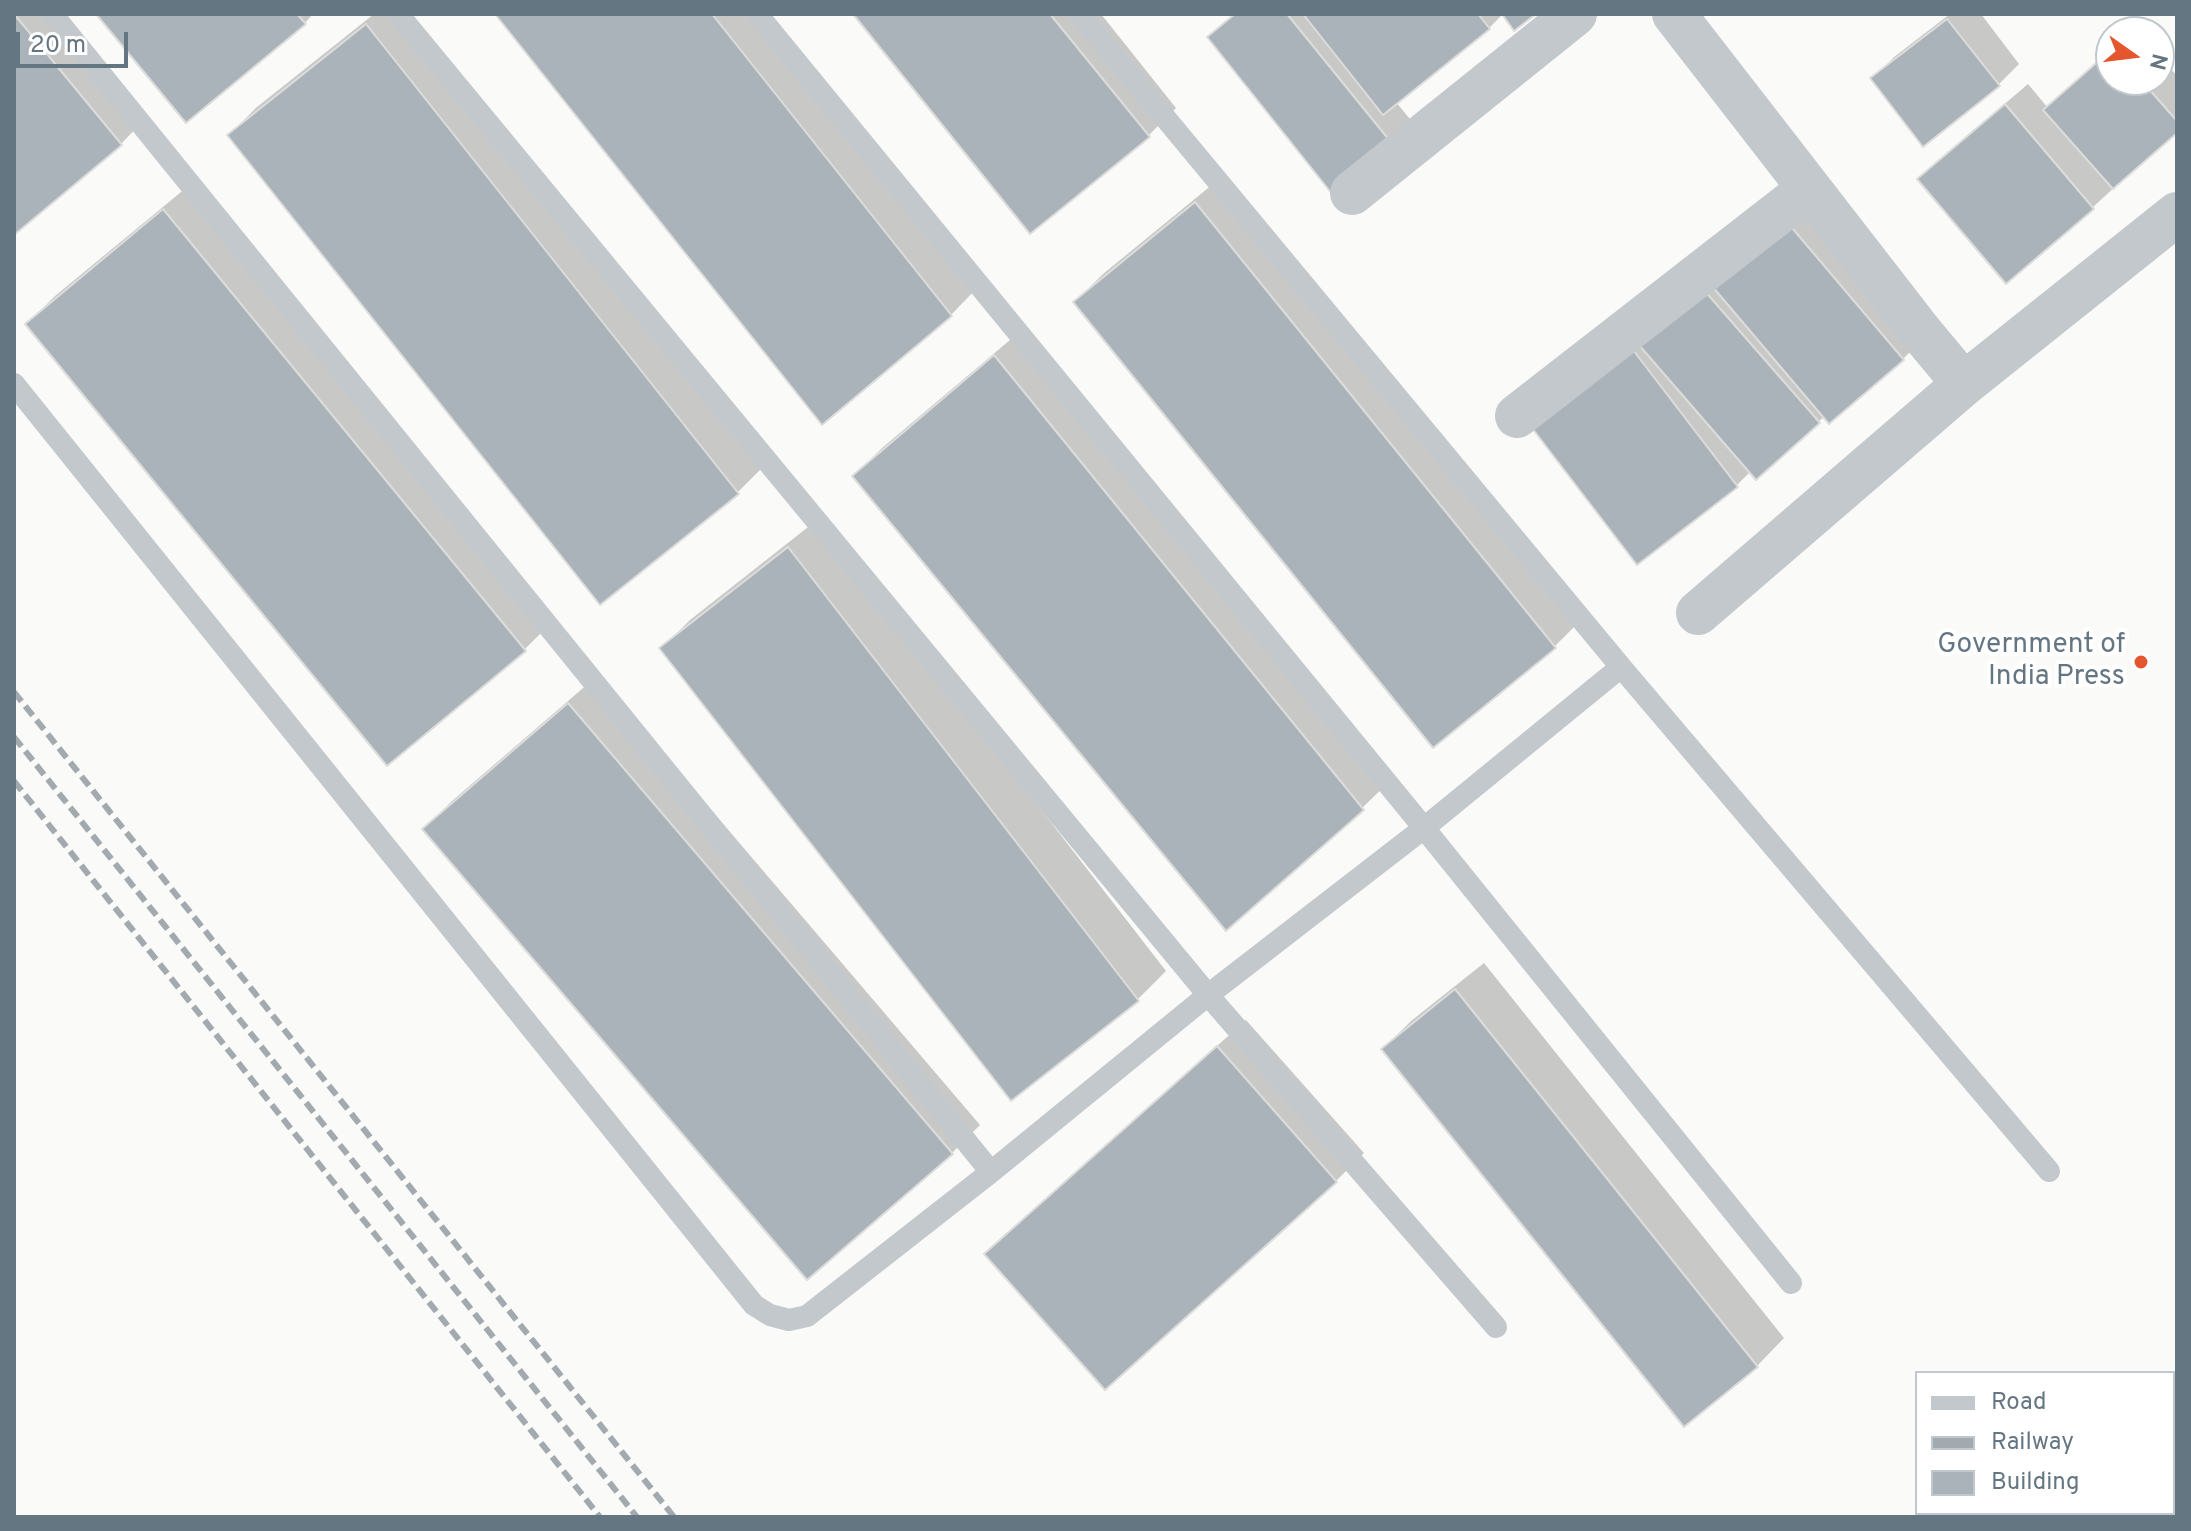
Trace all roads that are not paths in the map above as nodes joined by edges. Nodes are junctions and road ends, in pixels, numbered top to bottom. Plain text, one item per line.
1 (52, 14) edge
2 (398, 14) edge
3 (757, 14) edge
4 (1079, 14) edge
5 (1575, 14) edge
6 (1674, 14) edge
7 (1809, 189) junction
8 (1352, 193) dead end
9 (2177, 214) edge
10 (14, 384) edge
11 (1964, 384) junction
12 (1517, 416) dead end
13 (1698, 613) dead end
14 (1621, 667) junction
15 (1424, 828) junction
16 (1208, 995) junction
17 (2049, 1171) dead end
18 (991, 1172) junction
19 (1791, 1283) dead end
20 (1496, 1327) dead end

1 - 18 lane
2 - 16 lane
3 - 15 lane
4 - 14 lane
5 - 8 street
6 - 7 street
7 - 11 street
7 - 12 street
9 - 11 street
10 - 18 lane
11 - 13 street
14 - 15 lane
14 - 17 lane
15 - 16 lane
15 - 19 lane
16 - 18 lane
16 - 20 lane

